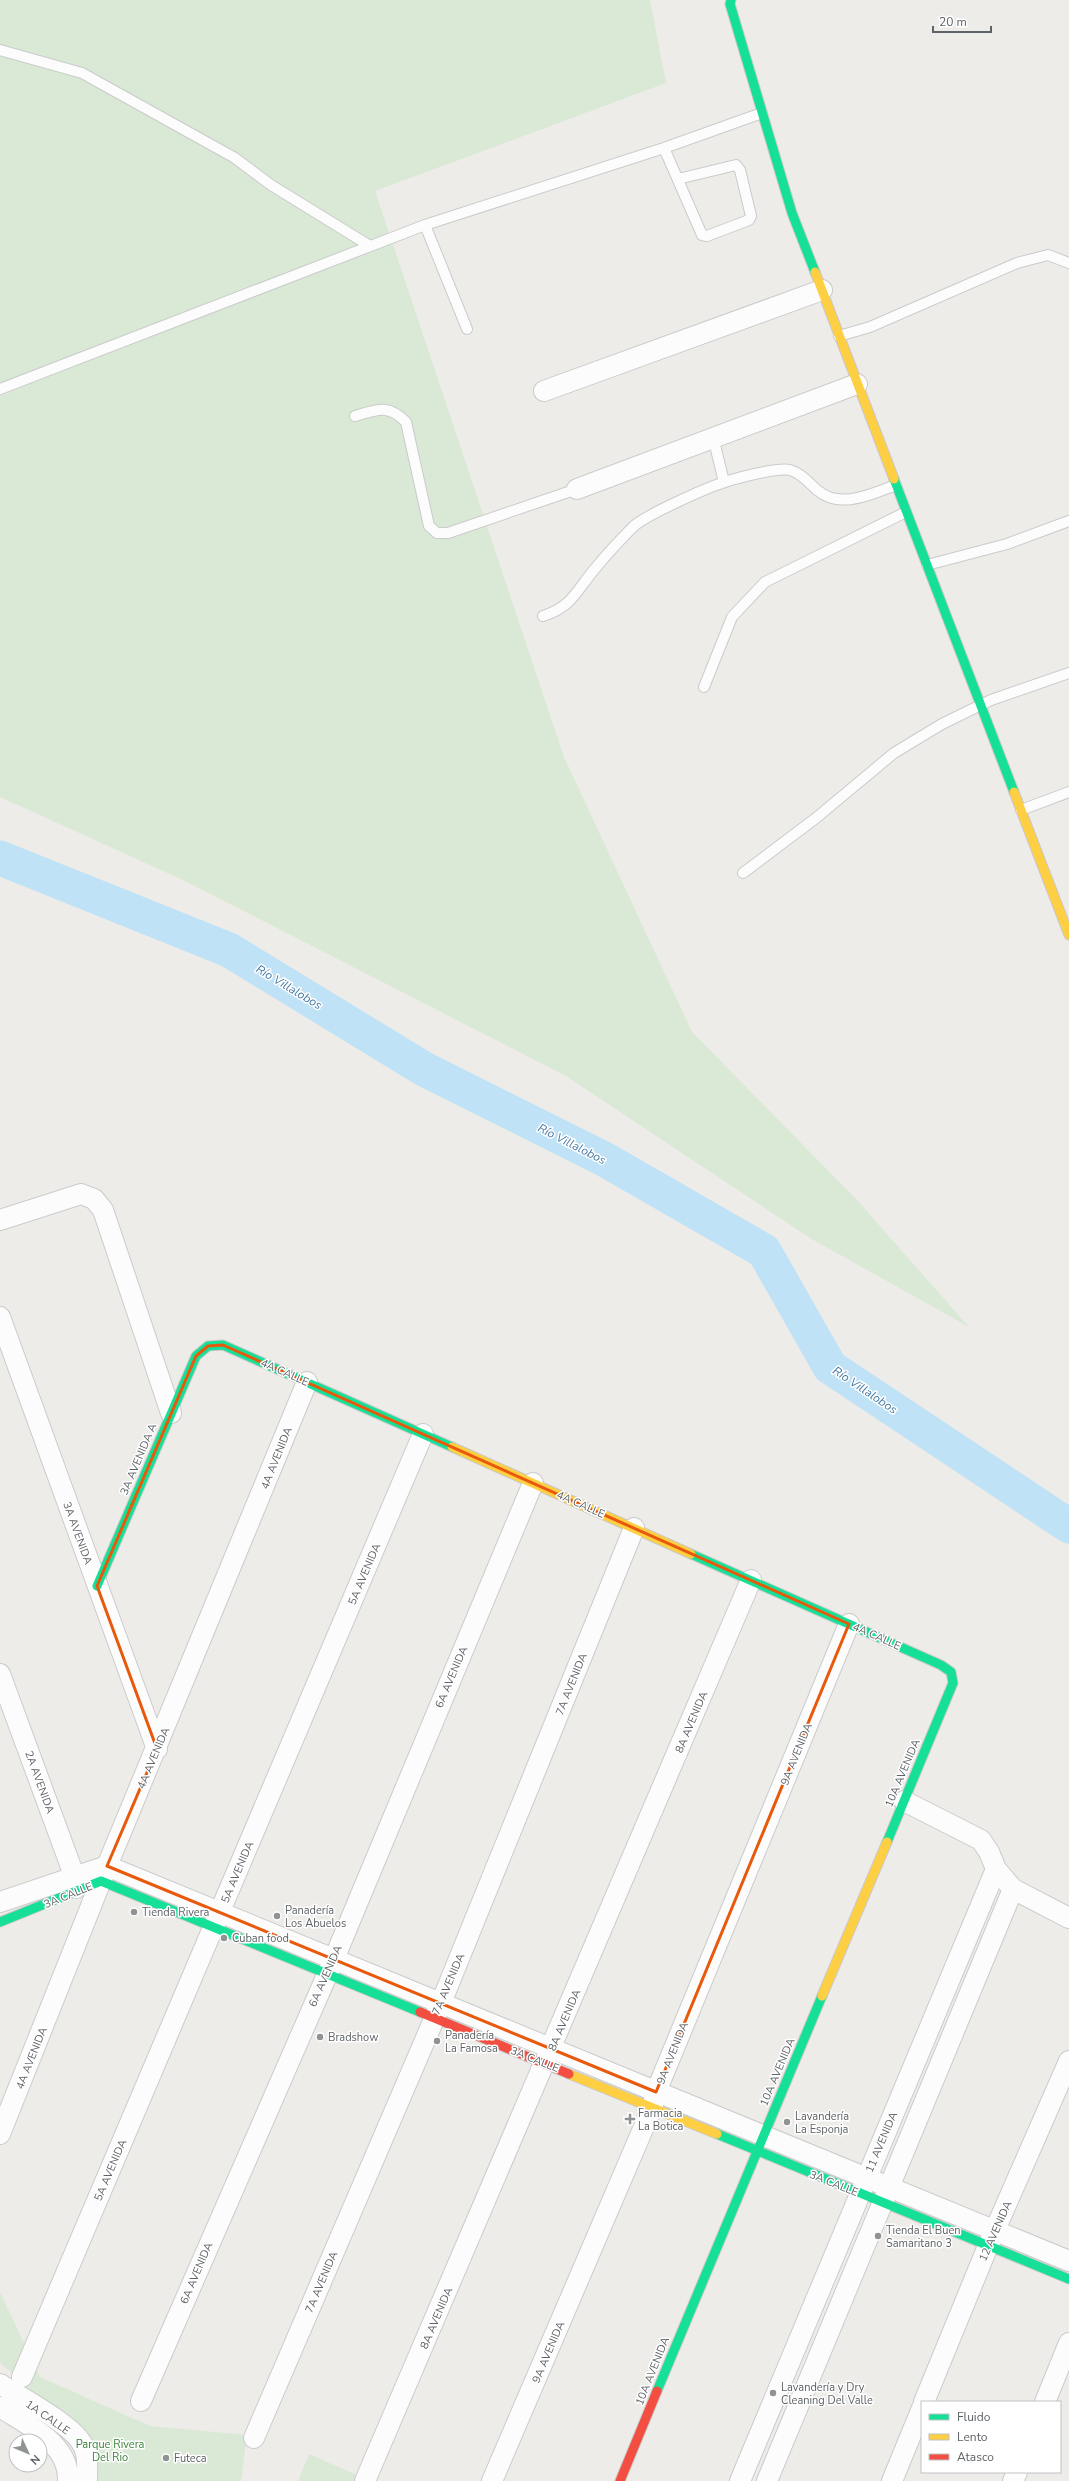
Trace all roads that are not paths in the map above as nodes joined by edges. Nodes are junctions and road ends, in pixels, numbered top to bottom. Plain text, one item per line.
1 (731, 2) edge
2 (0, 50) edge
3 (762, 114) junction
4 (664, 148) junction
5 (678, 179) junction
6 (425, 225) junction
7 (370, 246) junction
8 (1069, 263) edge
9 (822, 290) junction
10 (467, 329) dead end
11 (839, 336) junction
12 (858, 384) junction
13 (0, 389) edge
14 (544, 391) dead end
15 (355, 416) dead end
16 (713, 438) junction
17 (724, 482) junction
18 (896, 485) junction
19 (577, 489) joint
20 (906, 512) junction
21 (1069, 521) edge
22 (927, 565) junction
23 (543, 616) dead end
24 (1069, 673) edge
25 (704, 687) dead end
26 (981, 705) junction
27 (1069, 792) edge
28 (1021, 810) junction
29 (743, 873) dead end
30 (1067, 925) edge
31 (1069, 935) edge
32 (0, 1220) edge
33 (0, 1317) edge
34 (208, 1346) joint
35 (307, 1382) junction
36 (171, 1413) junction
37 (424, 1434) junction
38 (532, 1483) junction
39 (634, 1528) junction
40 (751, 1580) junction
41 (97, 1586) junction
42 (849, 1624) junction
43 (951, 1672) joint
44 (0, 1674) edge
45 (157, 1749) junction
46 (904, 1801) junction
47 (996, 1869) junction
48 (104, 1873) junction
49 (75, 1883) junction
50 (1013, 1889) junction
51 (0, 1902) edge
52 (1069, 1918) edge
53 (216, 1920) junction
54 (0, 1922) edge
55 (330, 1966) junction
56 (438, 2011) junction
57 (549, 2056) junction
58 (1069, 2061) edge
59 (654, 2100) junction
60 (0, 2134) edge
61 (760, 2143) junction
62 (863, 2185) junction
63 (885, 2194) junction
64 (991, 2238) junction
65 (1069, 2261) edge
66 (1069, 2279) edge
67 (1069, 2343) edge
68 (22, 2377) dead end
69 (0, 2384) edge
70 (141, 2401) dead end
71 (924, 2401) edge
72 (1045, 2401) edge
73 (0, 2407) edge
74 (921, 2410) edge
75 (254, 2438) dead end
76 (68, 2481) edge
77 (87, 2481) edge
78 (365, 2481) edge
79 (492, 2481) edge
80 (620, 2481) edge
81 (740, 2481) edge
82 (767, 2481) edge
83 (892, 2481) edge

1 - 3 street
2 - 7 lane
3 - 4 lane
3 - 9 street
4 - 5 lane
4 - 6 lane
5 - 5 lane
6 - 7 lane
6 - 10 lane
7 - 13 lane
8 - 11 lane
9 - 11 street
9 - 14 street
11 - 12 street
12 - 16 street
12 - 18 street
15 - 19 lane
16 - 17 lane
16 - 19 street
17 - 18 lane
17 - 23 lane
18 - 20 street
20 - 22 street
20 - 25 lane
21 - 22 lane
22 - 26 street
24 - 26 lane
26 - 28 street
26 - 29 lane
27 - 28 lane
28 - 30 street
30 - 31 street
32 - 36 street
33 - 41 street, 3A AVENIDA
34 - 35 street, 4A CALLE
34 - 36 street, 3A AVENIDA A
35 - 37 street, 4A CALLE
35 - 45 street, 4A AVENIDA
36 - 41 street, 3A AVENIDA A
37 - 38 street, 4A CALLE
37 - 53 street, 5A AVENIDA
38 - 39 street, 4A CALLE
38 - 55 street, 6A AVENIDA
39 - 40 street, 4A CALLE
39 - 56 street, 7A AVENIDA
40 - 42 street, 4A CALLE
40 - 57 street, 8A AVENIDA
41 - 45 street, 3A AVENIDA
42 - 43 street, 4A CALLE
42 - 59 street, 9A AVENIDA
43 - 46 street, 10A AVENIDA
44 - 49 street, 2A AVENIDA
45 - 48 street, 4A AVENIDA
46 - 47 street
46 - 61 street, 10A AVENIDA
47 - 50 street
47 - 62 street, 11 AVENIDA
48 - 49 street, 3A CALLE
48 - 53 street, 3A CALLE
48 - 60 street, 4A AVENIDA
49 - 51 street, 3A CALLE
49 - 54 street, 3A CALLE
50 - 52 street
50 - 63 street
53 - 55 street, 3A CALLE
53 - 68 street, 5A AVENIDA
55 - 56 street, 3A CALLE
55 - 70 street, 6A AVENIDA
56 - 57 street, 3A CALLE
56 - 75 street, 7A AVENIDA
57 - 59 street, 3A CALLE
57 - 78 street, 8A AVENIDA
58 - 64 street, 12 AVENIDA
59 - 61 street, 3A CALLE
59 - 79 street, 9A AVENIDA
61 - 62 street, 3A CALLE
61 - 80 street, 10A AVENIDA
62 - 63 street, 3A CALLE
62 - 81 street, 11 AVENIDA
63 - 64 street, 3A CALLE
63 - 82 street
64 - 65 street, 3A CALLE
64 - 66 street, 3A CALLE
64 - 71 street, 12 AVENIDA
67 - 72 street
69 - 77 street, 1A CALLE
73 - 76 street, 1A CALLE
74 - 83 street

